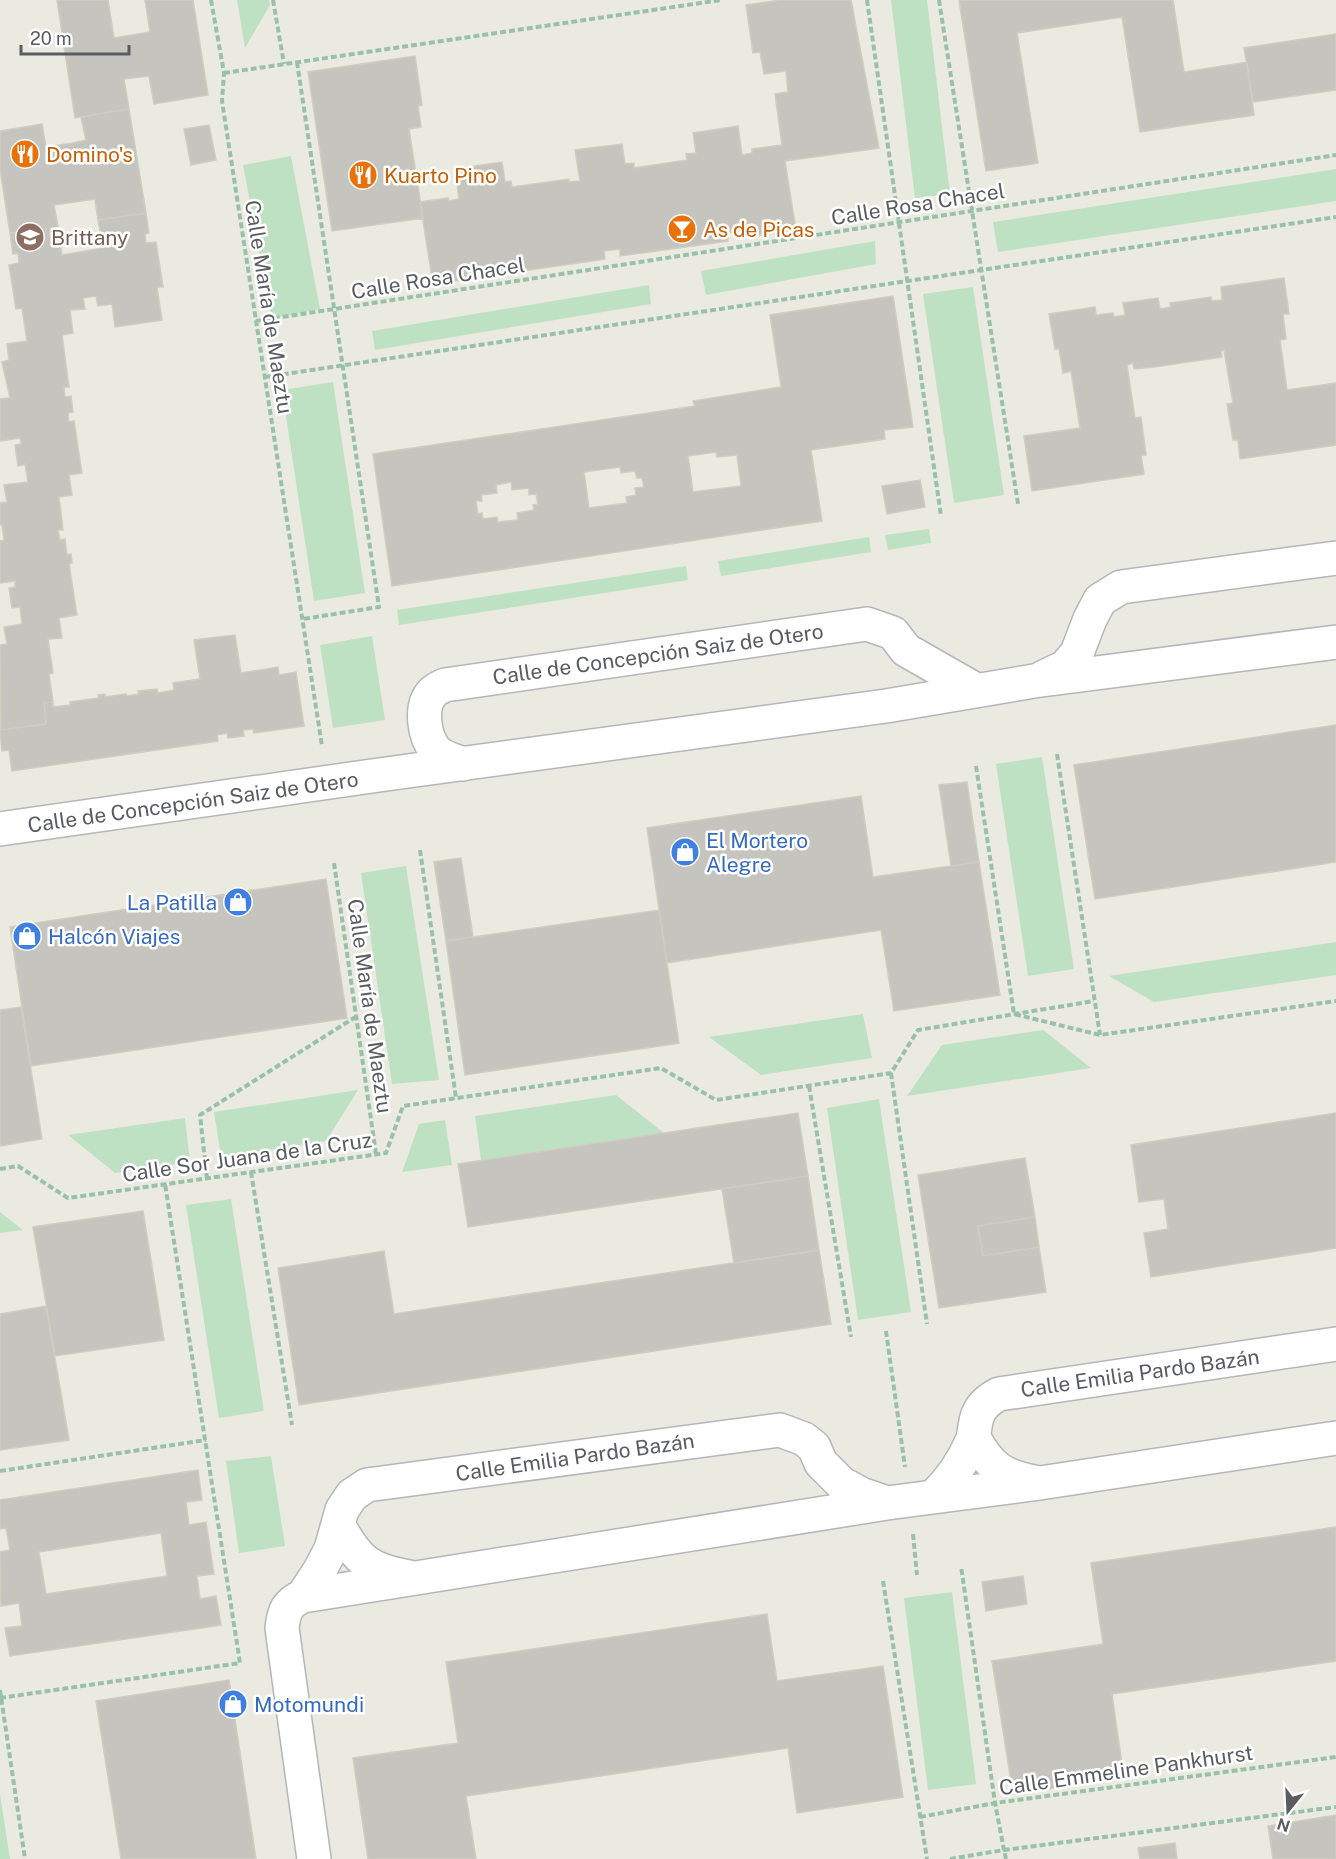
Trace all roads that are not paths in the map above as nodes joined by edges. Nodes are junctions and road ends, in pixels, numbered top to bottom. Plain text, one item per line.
1 (1336, 558) edge
2 (1090, 619) junction
3 (1336, 642) edge
4 (906, 650) junction
5 (1129, 669) junction
6 (1034, 681) junction
7 (976, 690) junction
8 (886, 706) junction
9 (425, 721) junction
10 (462, 764) junction
11 (386, 774) junction
12 (0, 829) edge
13 (1336, 1344) edge
14 (974, 1438) junction
15 (1336, 1438) edge
16 (821, 1463) junction
17 (1040, 1483) junction
18 (934, 1496) junction
19 (887, 1503) junction
20 (772, 1521) junction
21 (339, 1526) junction
22 (414, 1578) junction
23 (303, 1596) junction
24 (314, 1859) edge

1 - 2 street, Calle de Concepción Saiz de Otero
2 - 5 street
2 - 6 street, Calle de Concepción Saiz de Otero
3 - 5 street, Calle de Concepción Saiz de Otero
4 - 7 street, Calle de Concepción Saiz de Otero
4 - 8 street
4 - 9 street, Calle de Concepción Saiz de Otero
5 - 6 street, Calle de Concepción Saiz de Otero
6 - 7 street, Calle de Concepción Saiz de Otero
7 - 8 street, Calle de Concepción Saiz de Otero
8 - 10 street, Calle de Concepción Saiz de Otero
9 - 10 street
9 - 11 street, Calle de Concepción Saiz de Otero
10 - 11 street, Calle de Concepción Saiz de Otero
11 - 12 street, Calle de Concepción Saiz de Otero
13 - 14 street, Calle Emilia Pardo Bazán
14 - 17 street, Calle Emilia Pardo Bazán
14 - 18 street, Calle Emilia Pardo Bazán
15 - 17 street, Calle Emilia Pardo Bazán
16 - 19 street, Calle Emilia Pardo Bazán
16 - 20 street, Calle Emilia Pardo Bazán
16 - 21 street, Calle Emilia Pardo Bazán
17 - 18 street, Calle Emilia Pardo Bazán
18 - 19 street, Calle Emilia Pardo Bazán
19 - 20 street, Calle Emilia Pardo Bazán
20 - 22 street, Calle Emilia Pardo Bazán
21 - 22 street, Calle Emilia Pardo Bazán
21 - 23 street, Calle Emilia Pardo Bazán
22 - 23 street, Calle Emilia Pardo Bazán
23 - 24 street, Calle Emilia Pardo Bazán

